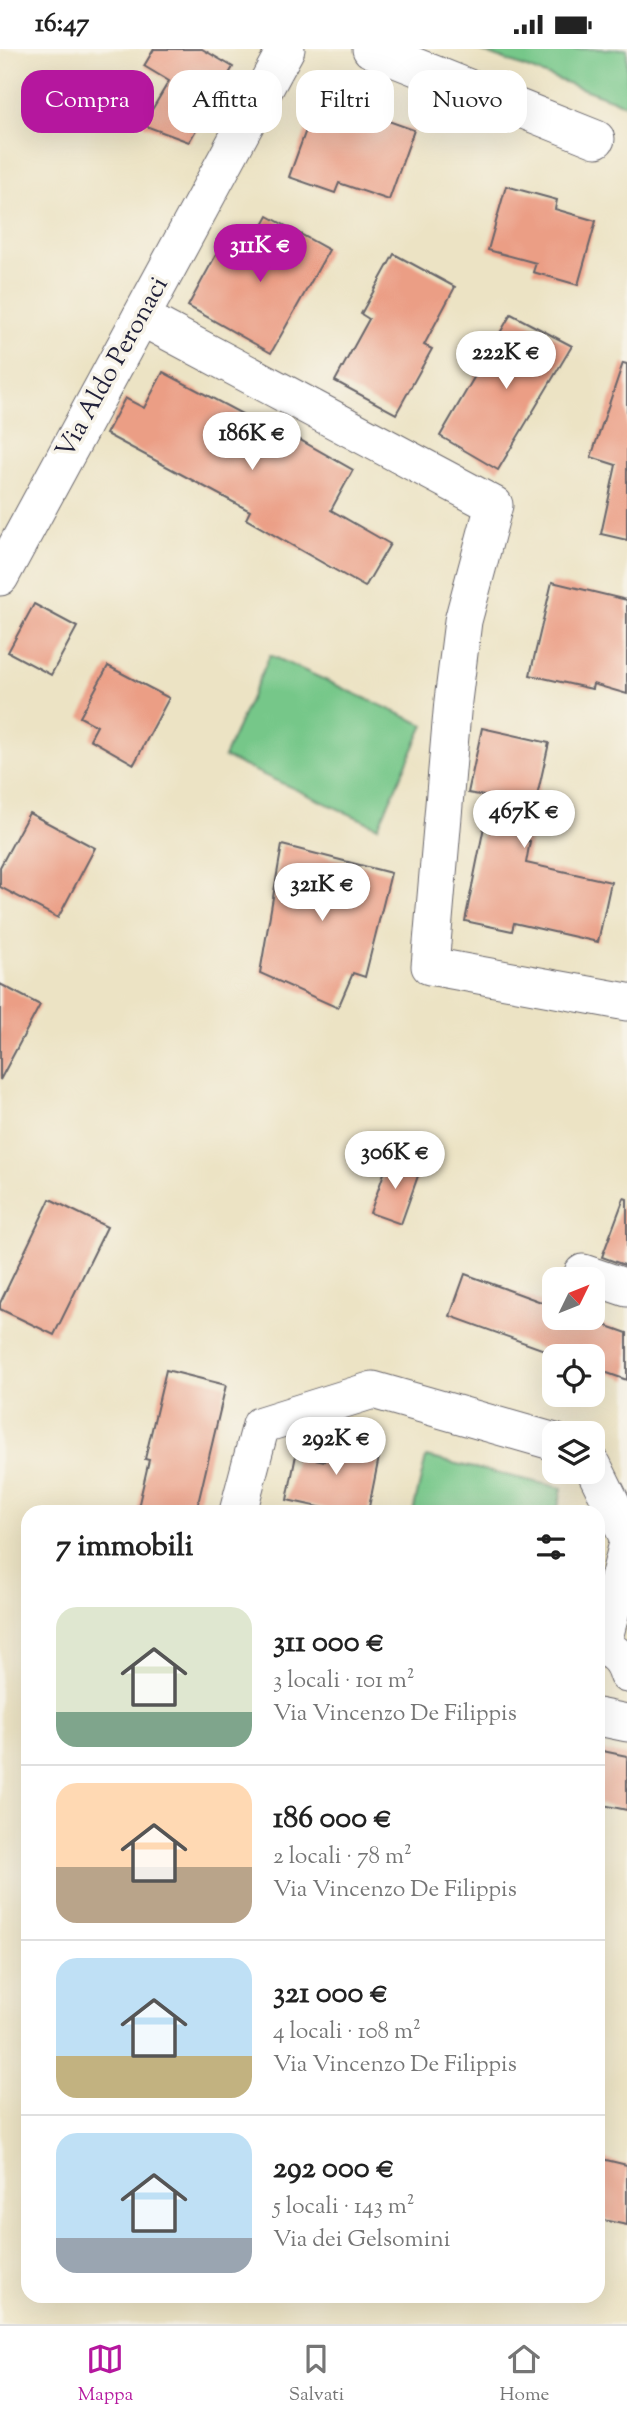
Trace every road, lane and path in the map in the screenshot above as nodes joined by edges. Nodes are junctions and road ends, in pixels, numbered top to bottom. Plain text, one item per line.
1 (286, 49) edge
2 (371, 49) edge
3 (596, 139) dead end
4 (141, 317) junction
5 (0, 577) edge
6 (627, 1002) edge
7 (606, 1281) edge
8 (627, 1288) edge
9 (542, 1438) edge
10 (602, 1484) edge
11 (240, 1505) edge
12 (627, 1535) edge
13 (627, 1547) edge
14 (605, 1628) edge
15 (605, 1648) edge
16 (627, 1674) edge
17 (605, 1718) edge
18 (627, 1723) edge

1 - 4 street, Via Aldo Peronaci
2 - 3 street
4 - 5 street, Via Aldo Peronaci
4 - 6 street
7 - 8 street
9 - 11 street
10 - 12 street
13 - 14 street
15 - 16 street
17 - 18 street

